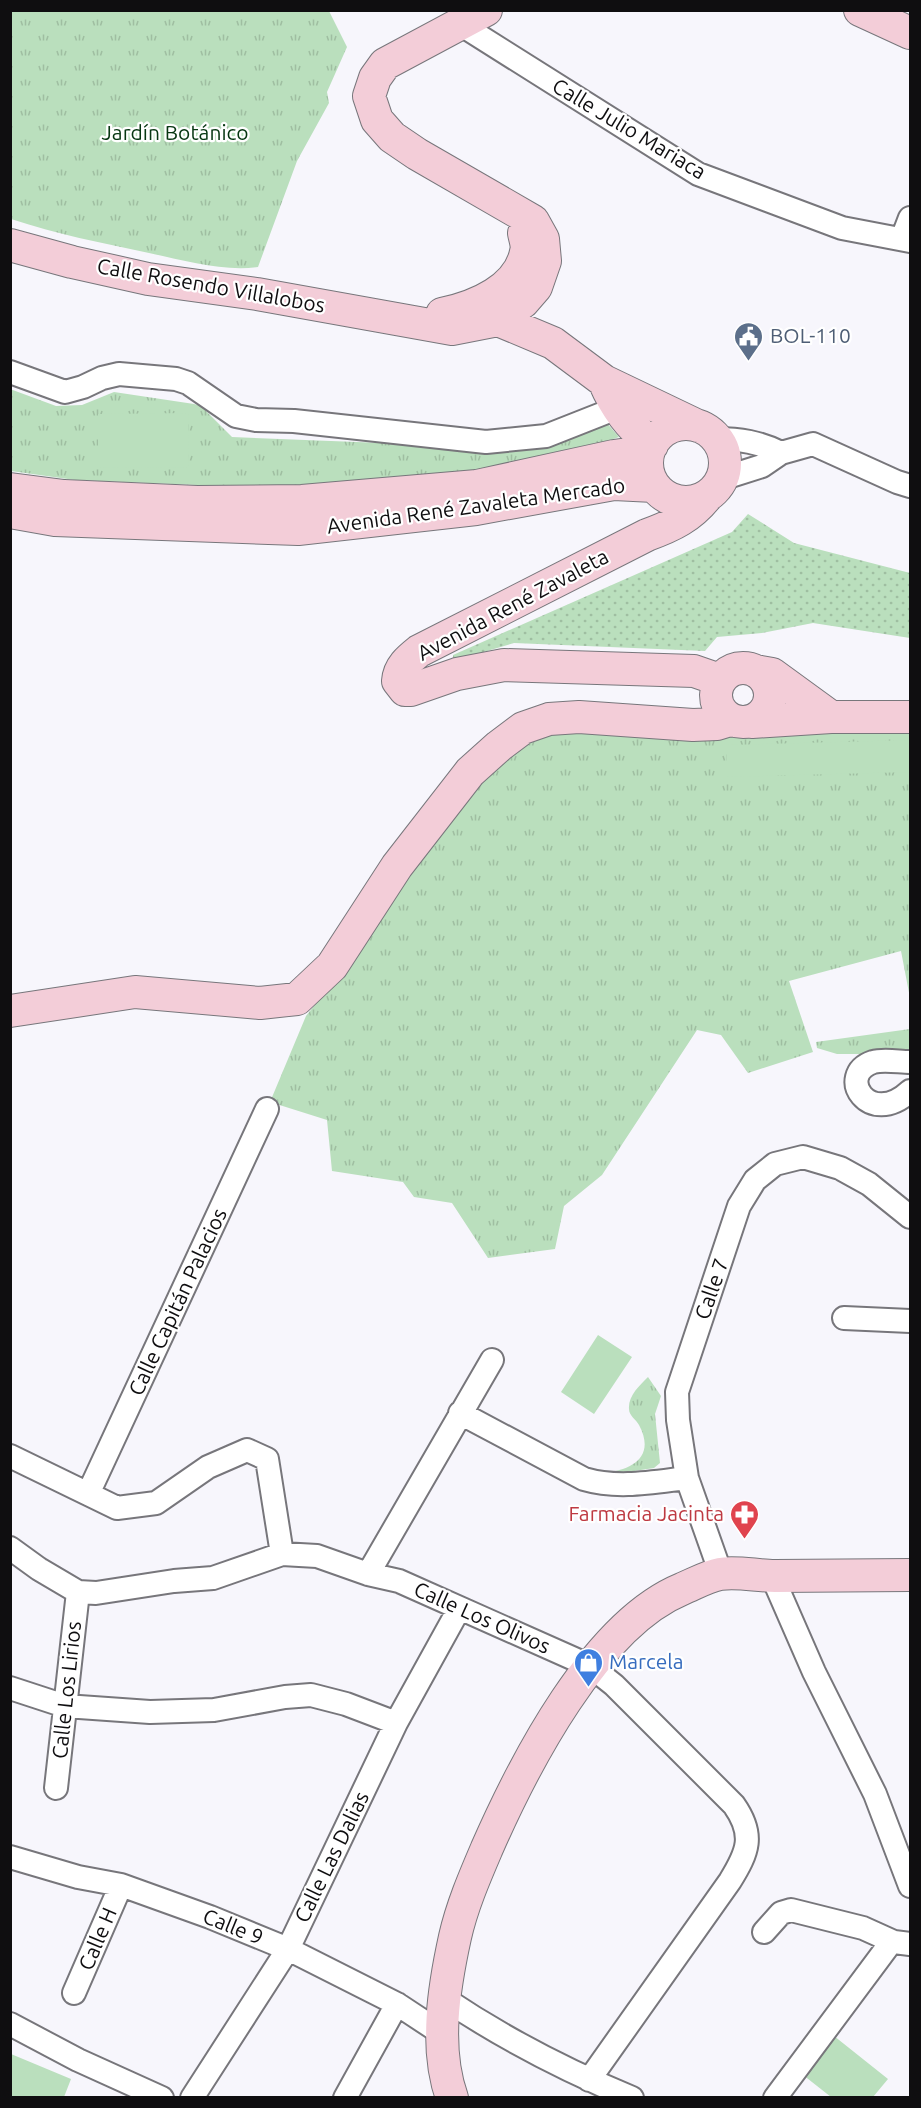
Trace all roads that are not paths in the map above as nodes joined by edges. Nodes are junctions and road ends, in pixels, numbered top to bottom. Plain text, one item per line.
1 (860, 10) edge
2 (473, 17) edge
3 (910, 33) edge
4 (508, 206) junction
5 (910, 218) edge
6 (906, 240) edge
7 (10, 245) edge
8 (536, 287) junction
9 (498, 320) junction
10 (412, 321) junction
11 (553, 343) junction
12 (10, 372) edge
13 (611, 395) junction
14 (707, 432) junction
15 (650, 448) junction
16 (781, 453) junction
17 (910, 486) edge
18 (715, 487) junction
19 (10, 489) edge
20 (658, 490) junction
21 (10, 512) edge
22 (647, 535) junction
23 (755, 671) junction
24 (720, 680) junction
25 (831, 717) junction
26 (910, 717) edge
27 (741, 721) junction
28 (10, 1011) edge
29 (910, 1062) edge
30 (910, 1091) edge
31 (267, 1109) dead end
32 (910, 1217) edge
33 (844, 1317) dead end
34 (910, 1321) edge
35 (492, 1360) dead end
36 (460, 1413) junction
37 (10, 1456) edge
38 (687, 1478) junction
39 (88, 1494) junction
40 (10, 1548) edge
41 (282, 1554) junction
42 (368, 1574) junction
43 (721, 1574) junction
44 (910, 1575) edge
45 (772, 1576) junction
46 (78, 1592) junction
47 (459, 1609) junction
48 (590, 1666) junction
49 (10, 1688) edge
50 (65, 1706) junction
51 (396, 1723) junction
52 (57, 1788) dead end
53 (10, 1857) edge
54 (121, 1885) junction
55 (910, 1886) edge
56 (764, 1932) dead end
57 (902, 1943) edge
58 (288, 1949) junction
59 (74, 1993) dead end
60 (445, 1999) junction
61 (397, 2004) junction
62 (10, 2024) edge
63 (441, 2032) junction
64 (589, 2080) junction
65 (162, 2097) edge
66 (192, 2097) edge
67 (345, 2097) edge
68 (452, 2097) edge
69 (632, 2097) edge
70 (775, 2097) edge

1 - 3 main road
2 - 4 main road, Calle Rosendo Villalobos
2 - 6 street, Calle Julio Mariaca
4 - 8 main road, Calle Rosendo Villalobos
4 - 10 main road, Calle Rosendo Villalobos
5 - 6 street
7 - 10 main road, Calle Rosendo Villalobos
8 - 9 main road, Calle Rosendo Villalobos
8 - 11 main road
9 - 10 main road, Calle Rosendo Villalobos
9 - 11 main road
11 - 13 main road
12 - 13 street
13 - 14 main road
13 - 15 main road
14 - 15 main road
14 - 16 street
14 - 18 main road
15 - 19 main road, Avenida René Zavaleta Mercado
15 - 20 main road
16 - 17 street
16 - 18 street
18 - 20 main road, Avenida René Zavaleta Mercado
18 - 22 main road, Avenida René Zavaleta
20 - 21 main road, Avenida René Zavaleta Mercado
20 - 22 main road
22 - 24 main road, Avenida René Zavaleta
23 - 24 main road
23 - 25 main road
23 - 27 main road
24 - 27 main road
25 - 26 main road
25 - 27 main road
27 - 28 main road
29 - 30 street
31 - 39 street, Calle Capitán Palacios
32 - 38 street, Calle 7
33 - 34 street
35 - 36 street
36 - 38 street
36 - 42 street
37 - 39 street
38 - 43 street, Calle 7
39 - 41 street
40 - 46 street
41 - 42 street, Calle Los Olivos
41 - 46 street, Calle Los Olivos
42 - 47 street, Calle Los Olivos
43 - 45 main road
43 - 48 main road
44 - 45 main road
45 - 55 street
46 - 50 street, Calle Los Lirios
47 - 48 street, Calle Los Olivos
47 - 51 street, Calle Las Dalias
48 - 60 main road
48 - 64 street, Calle Los Olivos
49 - 50 street
50 - 51 street
50 - 52 street, Calle Los Lirios
51 - 58 street, Calle Las Dalias
53 - 54 street, Calle 9
54 - 58 street, Calle 9
54 - 59 street, Calle H
56 - 57 street
57 - 70 street
58 - 61 street, Calle 9
58 - 66 street, Calle Las Dalias
60 - 63 main road
60 - 64 street
61 - 63 street, Calle 9
61 - 67 street
62 - 65 street
63 - 68 main road
64 - 69 street

